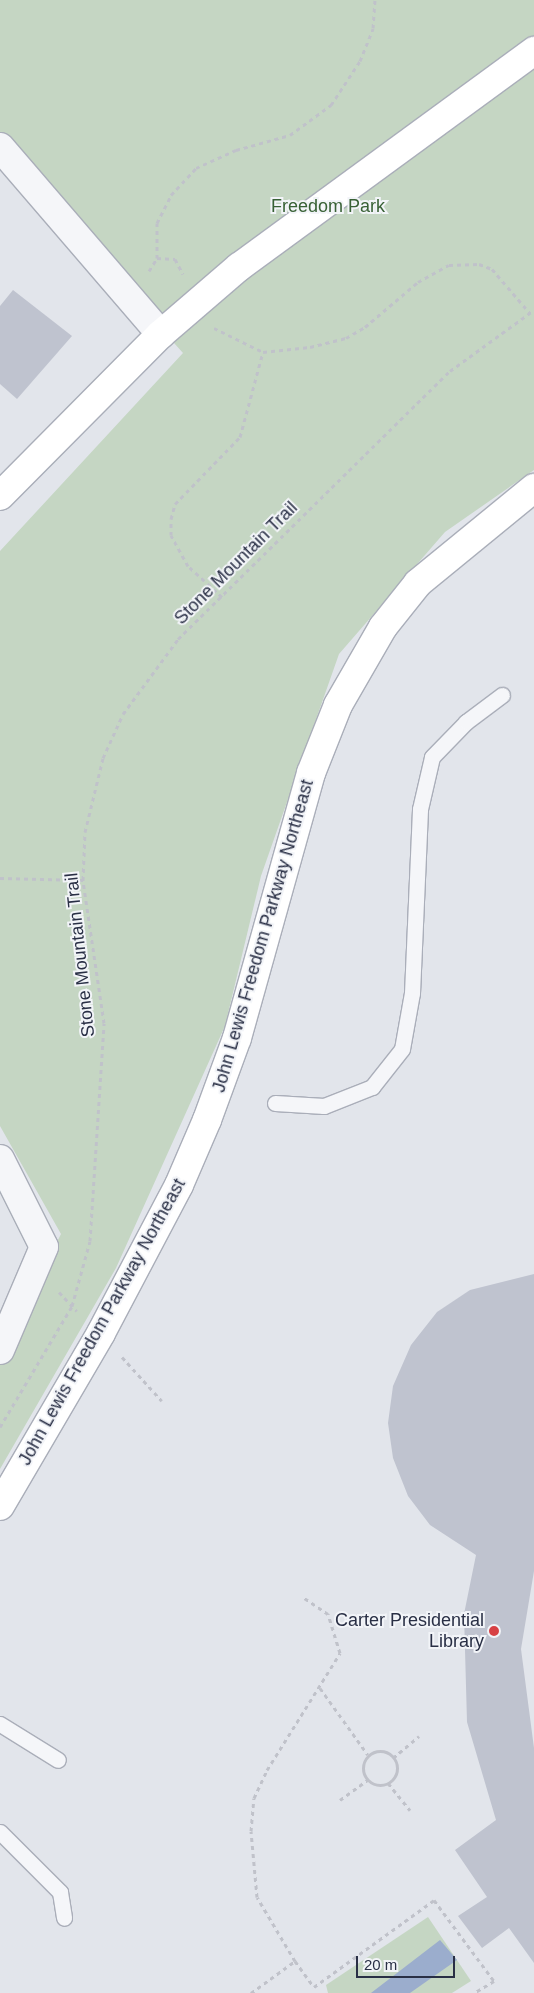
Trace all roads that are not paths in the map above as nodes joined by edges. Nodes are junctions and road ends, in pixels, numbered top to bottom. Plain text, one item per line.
1 (534, 51) edge
2 (0, 147) edge
3 (161, 334) junction
4 (534, 488) edge
5 (0, 496) edge
6 (502, 695) dead end
7 (275, 1104) dead end
8 (0, 1159) edge
9 (0, 1350) edge
10 (0, 1506) edge
11 (2, 1725) edge
12 (58, 1760) dead end
13 (0, 1832) edge
14 (64, 1918) dead end

1 - 3 main road
2 - 3 street
3 - 5 main road
4 - 10 main road, John Lewis Freedom Parkway Northeast
6 - 7 lane
8 - 9 street
11 - 12 lane
13 - 14 lane

